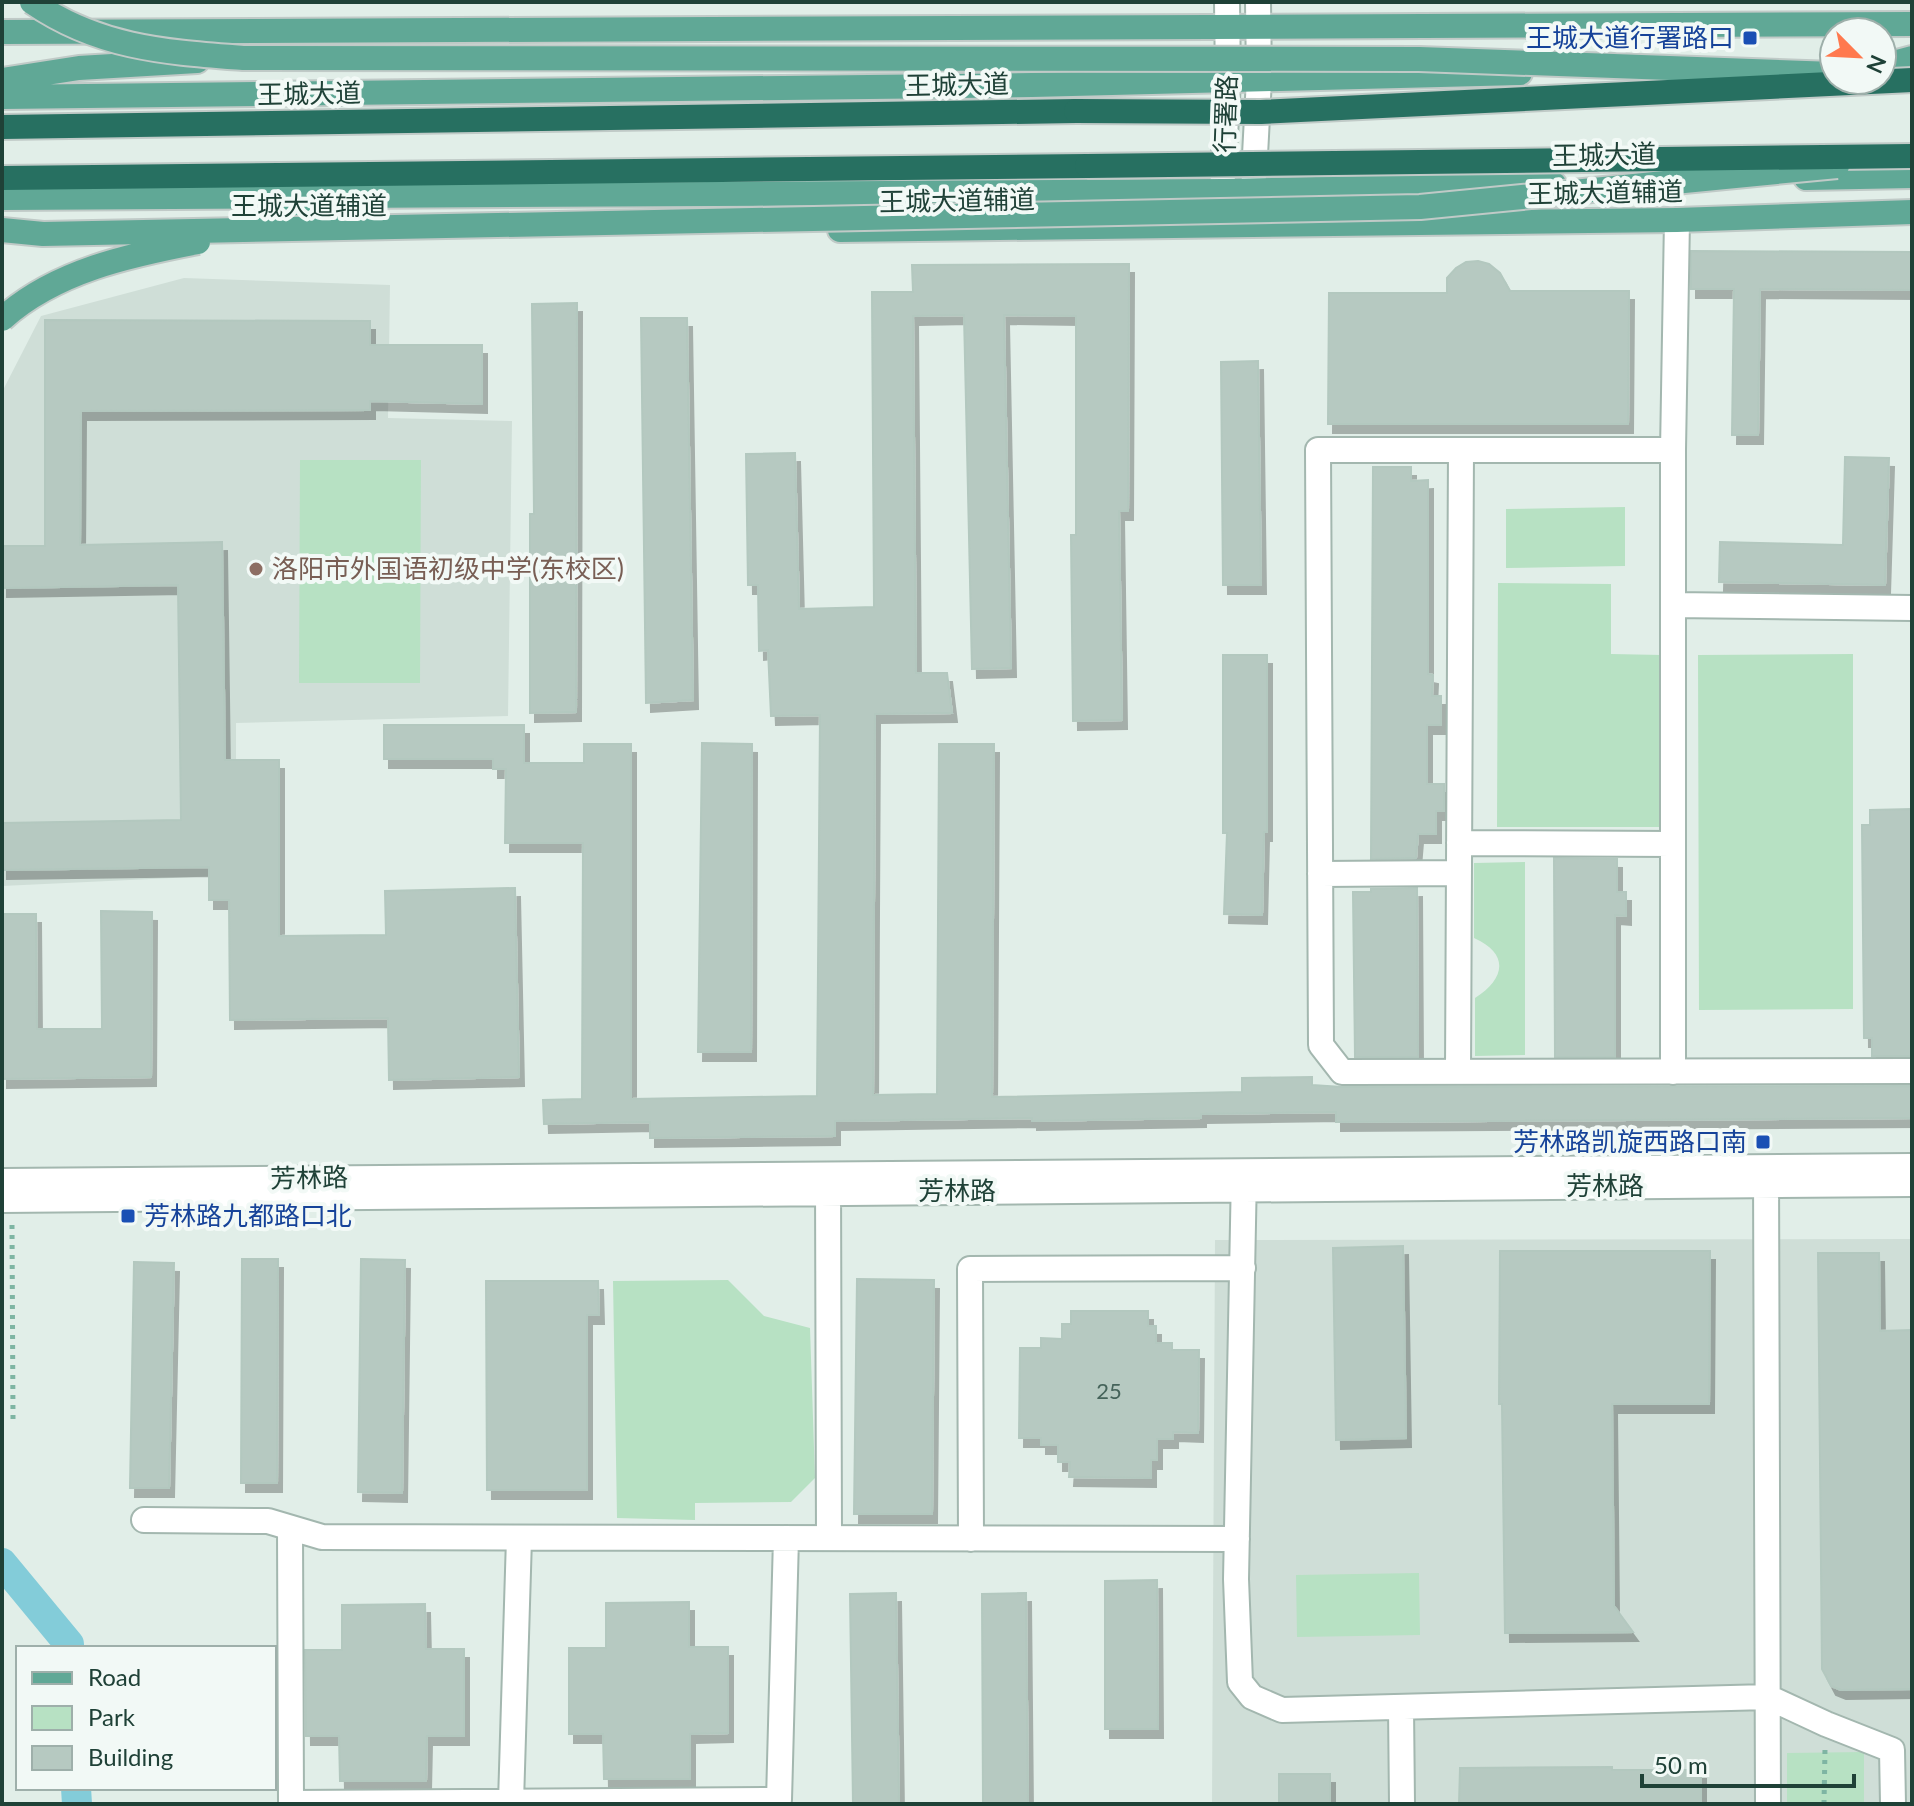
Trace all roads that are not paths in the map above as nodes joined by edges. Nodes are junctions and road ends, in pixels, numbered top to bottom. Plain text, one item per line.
1 (32, 2) edge
2 (1227, 2) edge
3 (1258, 2) edge
4 (1912, 24) edge
5 (1195, 27) junction
6 (1227, 27) junction
7 (1291, 27) junction
8 (1258, 28) junction
9 (742, 29) junction
10 (2, 32) edge
11 (243, 58) junction
12 (1722, 70) junction
13 (1818, 71) edge
14 (1450, 74) junction
15 (1912, 78) edge
16 (1259, 79) junction
17 (2, 80) edge
18 (1228, 81) junction
19 (1032, 85) junction
20 (941, 86) junction
21 (2, 97) edge
22 (2, 127) edge
23 (1912, 157) edge
24 (1912, 176) edge
25 (2, 178) edge
26 (1223, 191) junction
27 (1252, 191) junction
28 (210, 197) junction
29 (2, 198) edge
30 (1912, 212) edge
31 (1677, 220) junction
32 (1220, 226) junction
33 (1252, 226) junction
34 (267, 230) junction
35 (2, 231) edge
36 (378, 235) junction
37 (2, 319) edge
38 (1461, 450) junction
39 (1673, 450) junction
40 (1673, 605) junction
41 (1912, 608) edge
42 (1459, 843) junction
43 (1673, 844) junction
44 (1459, 873) junction
45 (1320, 874) junction
46 (1912, 1071) edge
47 (1458, 1072) junction
48 (1673, 1072) junction
49 (1912, 1166) edge
50 (1766, 1176) junction
51 (1245, 1180) junction
52 (828, 1182) junction
53 (1912, 1184) edge
54 (5, 1194) edge
55 (1243, 1268) junction
56 (144, 1520) dead end
57 (290, 1528) junction
58 (519, 1538) junction
59 (786, 1538) junction
60 (829, 1538) junction
61 (971, 1539) junction
62 (1237, 1539) junction
63 (1768, 1697) junction
64 (1401, 1707) junction
65 (511, 1802) junction
66 (1402, 1804) edge
67 (1768, 1804) edge
68 (1893, 1804) edge

1 - 11 main road, bridge
2 - 6 street, 行署路
3 - 8 street, 行署路
4 - 7 main road
5 - 6 main road
5 - 9 main road
5 - 19 main road
6 - 8 main road
6 - 18 street, 行署路
7 - 8 main road
7 - 14 main road
8 - 16 street, 行署路
9 - 10 main road
9 - 20 main road
11 - 12 main road, bridge
11 - 17 main road, bridge
12 - 13 main road, bridge
12 - 14 main road, 王城大道
14 - 16 main road, 王城大道
15 - 22 highway, 王城大道, bridge
16 - 18 main road, 王城大道
16 - 27 street, 行署路
18 - 19 main road, 王城大道
18 - 26 street, 行署路
19 - 20 main road, 王城大道
20 - 21 main road, 王城大道
23 - 25 highway, 王城大道, bridge
23 - 34 main road, bridge
24 - 27 main road, 王城大道
26 - 27 main road, 王城大道
26 - 28 main road, 王城大道
26 - 32 street, 行署路
27 - 33 street, 行署路
28 - 29 main road, 王城大道
28 - 36 main road
30 - 31 main road, 王城大道辅道
31 - 33 main road, 王城大道辅道
31 - 39 street
32 - 33 main road, 王城大道辅道
32 - 36 main road, 王城大道辅道
34 - 35 main road, bridge
34 - 37 main road, bridge
35 - 36 main road, 王城大道辅道
38 - 39 street
38 - 42 street
38 - 45 street
39 - 40 street
40 - 41 street
40 - 43 street
42 - 43 street
42 - 44 street
43 - 48 street
44 - 45 street
44 - 47 street
45 - 47 street
46 - 48 street
47 - 48 street
49 - 50 street, 芳林路
50 - 51 street, 芳林路
50 - 53 street, 芳林路
50 - 63 street
51 - 52 street, 芳林路
51 - 55 street
52 - 54 street, 芳林路
52 - 60 street
55 - 61 street
55 - 62 street
56 - 57 street
57 - 58 street
57 - 65 street
58 - 59 street
58 - 65 street
59 - 60 street
59 - 65 street
60 - 61 street
61 - 62 street
62 - 64 street
63 - 64 street
63 - 67 street
63 - 68 street
64 - 66 street

